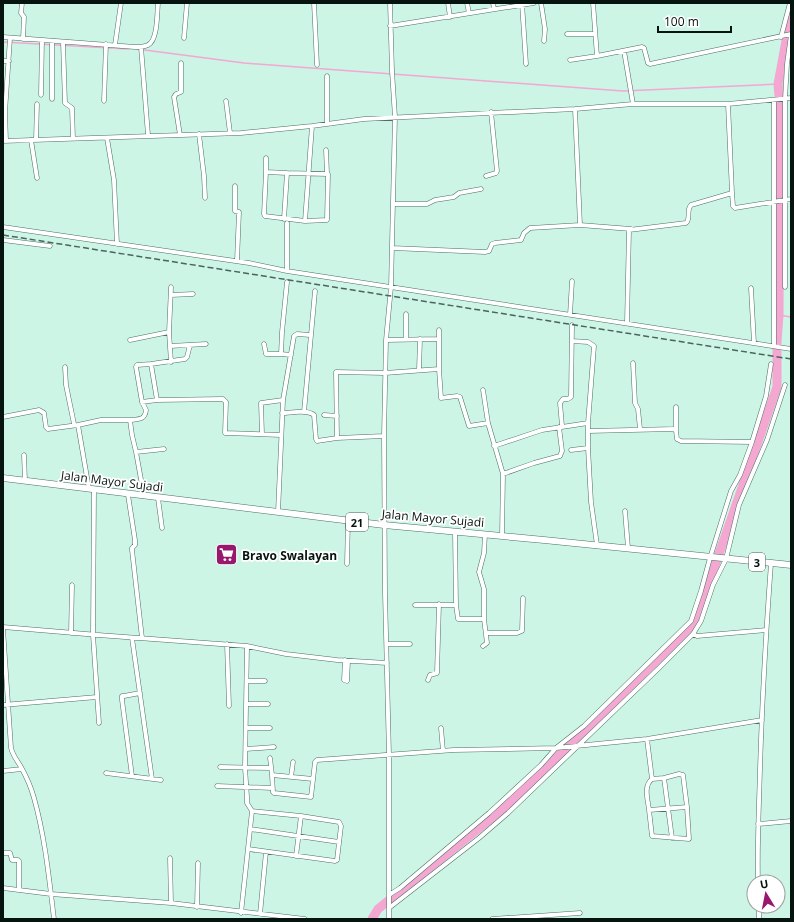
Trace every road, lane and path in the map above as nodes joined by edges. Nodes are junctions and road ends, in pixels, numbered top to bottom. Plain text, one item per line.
1 (22, 3) edge
2 (121, 3) edge
3 (158, 3) edge
4 (187, 3) edge
5 (314, 3) edge
6 (390, 3) edge
7 (448, 3) edge
8 (467, 3) edge
9 (493, 3) edge
10 (534, 3) edge
11 (541, 3) edge
12 (593, 3) edge
13 (790, 3) edge
14 (522, 4) edge
15 (494, 9) junction
16 (469, 13) junction
17 (450, 17) junction
18 (390, 26) junction
19 (567, 34) dead end
20 (595, 34) junction
21 (790, 35) edge
22 (3, 37) edge
23 (782, 37) junction
24 (184, 38) dead end
25 (23, 39) junction
26 (10, 41) junction
27 (544, 41) dead end
28 (42, 42) junction
29 (52, 43) junction
30 (106, 44) junction
31 (63, 45) junction
32 (115, 45) junction
33 (141, 49) junction
34 (624, 51) junction
35 (597, 56) junction
36 (570, 60) dead end
37 (3, 61) edge
38 (9, 61) junction
39 (181, 63) dead end
40 (526, 64) dead end
41 (318, 65) dead end
42 (327, 76) dead end
43 (41, 95) dead end
44 (791, 98) edge
45 (52, 99) dead end
46 (226, 100) dead end
47 (780, 100) junction
48 (104, 101) dead end
49 (37, 104) dead end
50 (633, 104) junction
51 (728, 104) junction
52 (575, 108) junction
53 (491, 112) junction
54 (395, 117) junction
55 (327, 124) junction
56 (312, 126) junction
57 (230, 133) junction
58 (199, 134) junction
59 (148, 135) junction
60 (180, 135) junction
61 (107, 138) junction
62 (73, 139) junction
63 (31, 140) junction
64 (36, 140) junction
65 (4, 141) edge
66 (326, 150) dead end
67 (266, 158) dead end
68 (266, 172) junction
69 (286, 173) junction
70 (309, 173) junction
71 (327, 173) junction
72 (486, 176) dead end
73 (37, 178) dead end
74 (235, 186) dead end
75 (481, 189) dead end
76 (732, 193) junction
77 (205, 198) dead end
78 (791, 199) edge
79 (785, 200) junction
80 (776, 202) junction
81 (393, 204) junction
82 (239, 212) junction
83 (244, 212) dead end
84 (286, 221) junction
85 (305, 221) junction
86 (580, 225) junction
87 (3, 227) edge
88 (630, 229) junction
89 (3, 240) edge
90 (117, 244) junction
91 (50, 246) dead end
92 (392, 248) junction
93 (237, 262) junction
94 (287, 271) junction
95 (572, 281) dead end
96 (287, 282) dead end
97 (171, 287) dead end
98 (391, 287) junction
99 (785, 287) dead end
100 (751, 288) dead end
101 (315, 291) dead end
102 (193, 294) dead end
103 (171, 295) junction
104 (406, 314) dead end
105 (570, 315) junction
106 (627, 323) junction
107 (572, 325) dead end
108 (439, 330) dead end
109 (169, 332) junction
110 (310, 335) junction
111 (406, 339) junction
112 (420, 339) junction
113 (439, 339) junction
114 (130, 340) dead end
115 (386, 340) junction
116 (572, 341) junction
117 (754, 343) junction
118 (206, 344) dead end
119 (264, 344) dead end
120 (190, 345) junction
121 (170, 346) junction
122 (775, 346) junction
123 (791, 349) edge
124 (282, 354) junction
125 (291, 355) junction
126 (171, 362) junction
127 (633, 363) dead end
128 (151, 364) junction
129 (771, 364) dead end
130 (65, 367) dead end
131 (439, 369) junction
132 (419, 370) junction
133 (385, 373) junction
134 (785, 385) dead end
135 (483, 390) dead end
136 (157, 400) junction
137 (283, 400) junction
138 (142, 402) junction
139 (676, 407) dead end
140 (304, 412) junction
141 (282, 413) junction
142 (324, 415) dead end
143 (337, 416) junction
144 (3, 417) edge
145 (130, 420) junction
146 (488, 423) junction
147 (588, 423) junction
148 (76, 425) junction
149 (561, 426) junction
150 (640, 429) junction
151 (676, 430) junction
152 (588, 431) junction
153 (262, 434) junction
154 (281, 435) junction
155 (384, 436) junction
156 (337, 438) junction
157 (752, 442) junction
158 (494, 446) junction
159 (588, 448) junction
160 (164, 449) dead end
161 (571, 450) dead end
162 (136, 452) junction
163 (24, 455) dead end
164 (503, 474) junction
165 (3, 478) edge
166 (25, 481) junction
167 (91, 489) junction
168 (128, 494) junction
169 (144, 497) junction
170 (158, 498) junction
171 (278, 512) junction
172 (625, 512) dead end
173 (348, 521) junction
174 (384, 525) junction
175 (162, 528) dead end
176 (455, 532) junction
177 (485, 534) junction
178 (502, 536) junction
179 (597, 545) junction
180 (628, 548) junction
181 (711, 558) junction
182 (725, 558) junction
183 (771, 563) junction
184 (347, 564) dead end
185 (791, 565) edge
186 (72, 585) dead end
187 (523, 598) dead end
188 (439, 604) junction
189 (415, 605) dead end
190 (456, 605) junction
191 (484, 619) junction
192 (3, 628) edge
193 (766, 630) junction
194 (71, 633) junction
195 (486, 633) junction
196 (693, 634) junction
197 (92, 635) junction
198 (132, 638) junction
199 (142, 638) junction
200 (227, 644) junction
201 (387, 644) junction
202 (410, 644) dead end
203 (247, 646) junction
204 (483, 646) dead end
205 (387, 663) junction
206 (428, 680) dead end
207 (247, 681) junction
208 (264, 681) dead end
209 (140, 693) junction
210 (96, 697) junction
211 (246, 704) junction
212 (268, 704) dead end
213 (3, 705) edge
214 (8, 705) junction
215 (229, 706) dead end
216 (762, 720) junction
217 (99, 723) dead end
218 (246, 728) junction
219 (270, 728) dead end
220 (441, 728) dead end
221 (647, 739) junction
222 (575, 746) junction
223 (274, 747) dead end
224 (557, 748) junction
225 (246, 749) junction
226 (442, 751) junction
227 (389, 755) junction
228 (270, 758) dead end
229 (293, 762) dead end
230 (220, 767) dead end
231 (246, 768) junction
232 (271, 768) junction
233 (22, 769) junction
234 (3, 771) edge
235 (106, 773) dead end
236 (272, 775) junction
237 (132, 776) junction
238 (292, 777) junction
239 (664, 778) junction
240 (152, 779) junction
241 (313, 779) junction
242 (652, 779) junction
243 (161, 780) dead end
244 (217, 786) dead end
245 (247, 786) junction
246 (272, 788) junction
247 (687, 807) junction
248 (668, 809) junction
249 (649, 810) junction
250 (252, 811) junction
251 (301, 816) junction
252 (791, 821) edge
253 (758, 824) junction
254 (250, 829) junction
255 (299, 836) junction
256 (672, 838) junction
257 (339, 842) junction
258 (248, 849) junction
259 (266, 852) junction
260 (3, 853) edge
261 (296, 856) junction
262 (170, 858) dead end
263 (198, 863) dead end
264 (758, 874) edge
265 (3, 888) edge
266 (18, 890) junction
267 (51, 894) junction
268 (389, 896) junction
269 (171, 903) junction
270 (197, 907) junction
271 (389, 907) junction
272 (241, 913) junction
273 (580, 913) dead end
274 (260, 914) junction
275 (54, 919) edge
276 (304, 919) edge
277 (389, 919) edge
278 (492, 919) edge

1 - 25 street
2 - 32 street
3 - 33 street
4 - 24 street
5 - 41 street
6 - 18 street
7 - 17 street
8 - 16 street
9 - 15 street
10 - 14 street
11 - 27 street
12 - 20 street
13 - 23 street
14 - 15 street
14 - 40 street
15 - 16 street
16 - 17 street
17 - 18 street
18 - 54 street
19 - 20 street
20 - 35 street
21 - 23 street
21 - 47 street
22 - 26 street
23 - 34 street
25 - 26 street
25 - 28 street
26 - 38 street
28 - 29 street
28 - 43 street
29 - 31 street
29 - 45 street
30 - 31 street
30 - 32 street
30 - 48 street
31 - 62 street
32 - 33 street
33 - 59 street
34 - 35 street
34 - 50 street
35 - 36 street
37 - 38 street
38 - 65 street
39 - 60 street
42 - 55 street
44 - 47 street
46 - 57 street
47 - 51 street
47 - 79 street
47 - 80 street
49 - 64 street
50 - 51 street
50 - 52 street
51 - 76 street
52 - 53 street
52 - 86 street
53 - 54 street
53 - 72 street
54 - 55 street
54 - 81 street
55 - 56 street
56 - 57 street
56 - 70 street
57 - 58 street
58 - 60 street
58 - 77 street
59 - 60 street
59 - 61 street
61 - 62 street
61 - 90 street
62 - 64 street
63 - 64 street
63 - 65 street
63 - 73 street
66 - 71 street
67 - 68 street
68 - 69 street
68 - 84 street
69 - 70 street
69 - 84 street
70 - 71 street
70 - 85 street
71 - 85 street
74 - 82 street
75 - 81 street
76 - 80 street
76 - 88 street
78 - 79 street
79 - 80 street
79 - 99 street
80 - 122 street
81 - 92 street
82 - 83 street
82 - 93 street
84 - 85 street
84 - 94 street
86 - 88 street
86 - 92 street
87 - 90 street
88 - 106 street
89 - 91 street
90 - 93 street
92 - 98 street
93 - 94 street
94 - 98 street
95 - 105 street
96 - 124 street
97 - 103 street
98 - 105 street
98 - 115 street
100 - 117 street
101 - 110 street
102 - 103 street
103 - 109 street
104 - 111 street
105 - 106 street
106 - 117 street
107 - 116 street
108 - 113 street
109 - 114 street
109 - 121 street
110 - 125 street
110 - 140 street
111 - 112 street
111 - 115 street
112 - 113 street
112 - 132 street
113 - 131 street
115 - 133 street
116 - 147 street
116 - 149 street
117 - 122 street
118 - 120 street
119 - 124 street
120 - 121 street
120 - 126 street
121 - 126 street
122 - 123 street
124 - 125 street
125 - 137 street
126 - 128 street
127 - 150 street
128 - 136 street
128 - 138 street
129 - 157 street
130 - 148 street
131 - 132 street
131 - 146 street
132 - 133 street
133 - 143 street
133 - 155 street
134 - 182 street
135 - 146 street
136 - 138 street
136 - 153 street
137 - 141 street
137 - 153 street
138 - 145 street
139 - 151 street
140 - 141 street
140 - 156 street
141 - 154 street
142 - 143 street
143 - 156 street
144 - 148 street
145 - 148 street
145 - 162 street
146 - 158 street
147 - 149 street
147 - 152 street
148 - 167 street
149 - 158 street
149 - 164 street
150 - 151 street
150 - 152 street
151 - 157 street
152 - 159 street
153 - 154 street
154 - 171 street
155 - 156 street
155 - 174 street
157 - 181 street
158 - 164 street
159 - 161 street
159 - 179 street
160 - 162 street
162 - 169 street
163 - 166 street
164 - 178 street
165 - 166 highway, Jalan Mayor Sujadi / 21
166 - 167 highway, Jalan Mayor Sujadi / 21
167 - 168 highway, Jalan Mayor Sujadi / 21
167 - 197 street
168 - 169 highway, Jalan Mayor Sujadi / 21
168 - 199 street
169 - 170 highway, Jalan Mayor Sujadi / 21
170 - 171 highway, Jalan Mayor Sujadi / 21
170 - 175 street
171 - 173 highway, Jalan Mayor Sujadi / 21
172 - 180 street
173 - 174 highway, Jalan Mayor Sujadi / 21
173 - 184 street
174 - 176 highway, Jalan Mayor Sujadi / 21
174 - 201 street
176 - 177 highway, Jalan Mayor Sujadi / 21
176 - 190 street
177 - 178 highway, Jalan Mayor Sujadi / 21
177 - 191 street
178 - 179 highway, Jalan Mayor Sujadi / 21
179 - 180 highway, Jalan Mayor Sujadi / 21
180 - 181 highway, Jalan Mayor Sujadi / 21
181 - 182 highway, Jalan Mayor Sujadi / 3
181 - 224 street
182 - 183 highway, Jalan Mayor Sujadi / 3
182 - 196 street
183 - 185 highway, Jalan Mayor Sujadi / 3
183 - 193 street
186 - 194 street
187 - 195 street
188 - 189 street
188 - 190 street
188 - 206 street
190 - 191 street
191 - 195 street
192 - 194 street
192 - 214 street
193 - 196 street
193 - 216 street
194 - 197 street
195 - 204 street
196 - 222 street
197 - 198 street
197 - 210 street
198 - 199 street
198 - 209 street
199 - 200 street
200 - 203 street
200 - 215 street
201 - 202 street
201 - 205 street
203 - 205 street
203 - 207 street
205 - 227 street
207 - 208 street
207 - 211 street
209 - 237 street
209 - 240 street
210 - 214 street
210 - 217 street
211 - 212 street
211 - 218 street
213 - 214 street
214 - 233 street
216 - 221 street
216 - 253 street
218 - 219 street
218 - 225 street
220 - 226 street
221 - 222 street
221 - 242 street
222 - 224 street
222 - 271 street
223 - 225 street
224 - 226 street
224 - 268 street
225 - 231 street
226 - 227 street
227 - 241 street
227 - 268 street
228 - 232 street
229 - 238 street
230 - 231 street
231 - 232 street
231 - 245 street
232 - 236 street
233 - 234 street
233 - 267 street
235 - 237 street
236 - 238 street
236 - 246 street
237 - 240 street
238 - 241 street
239 - 242 street
239 - 247 street
239 - 248 street
240 - 243 street
241 - 246 street
242 - 249 street
244 - 245 street
245 - 246 street
245 - 250 street
247 - 248 street
247 - 256 street
248 - 249 street
248 - 256 street
249 - 256 street
250 - 251 street
250 - 254 street
251 - 255 street
251 - 257 street
252 - 253 street
253 - 264 street
254 - 255 street
254 - 258 street
255 - 257 street
255 - 261 street
257 - 261 street
258 - 259 street
258 - 272 street
259 - 261 street
259 - 274 street
260 - 266 street
262 - 269 street
263 - 270 street
265 - 266 street
266 - 267 street
267 - 269 street
267 - 275 street
268 - 271 street
269 - 270 street
270 - 272 street
271 - 277 street
272 - 274 street
273 - 278 street
274 - 276 street

